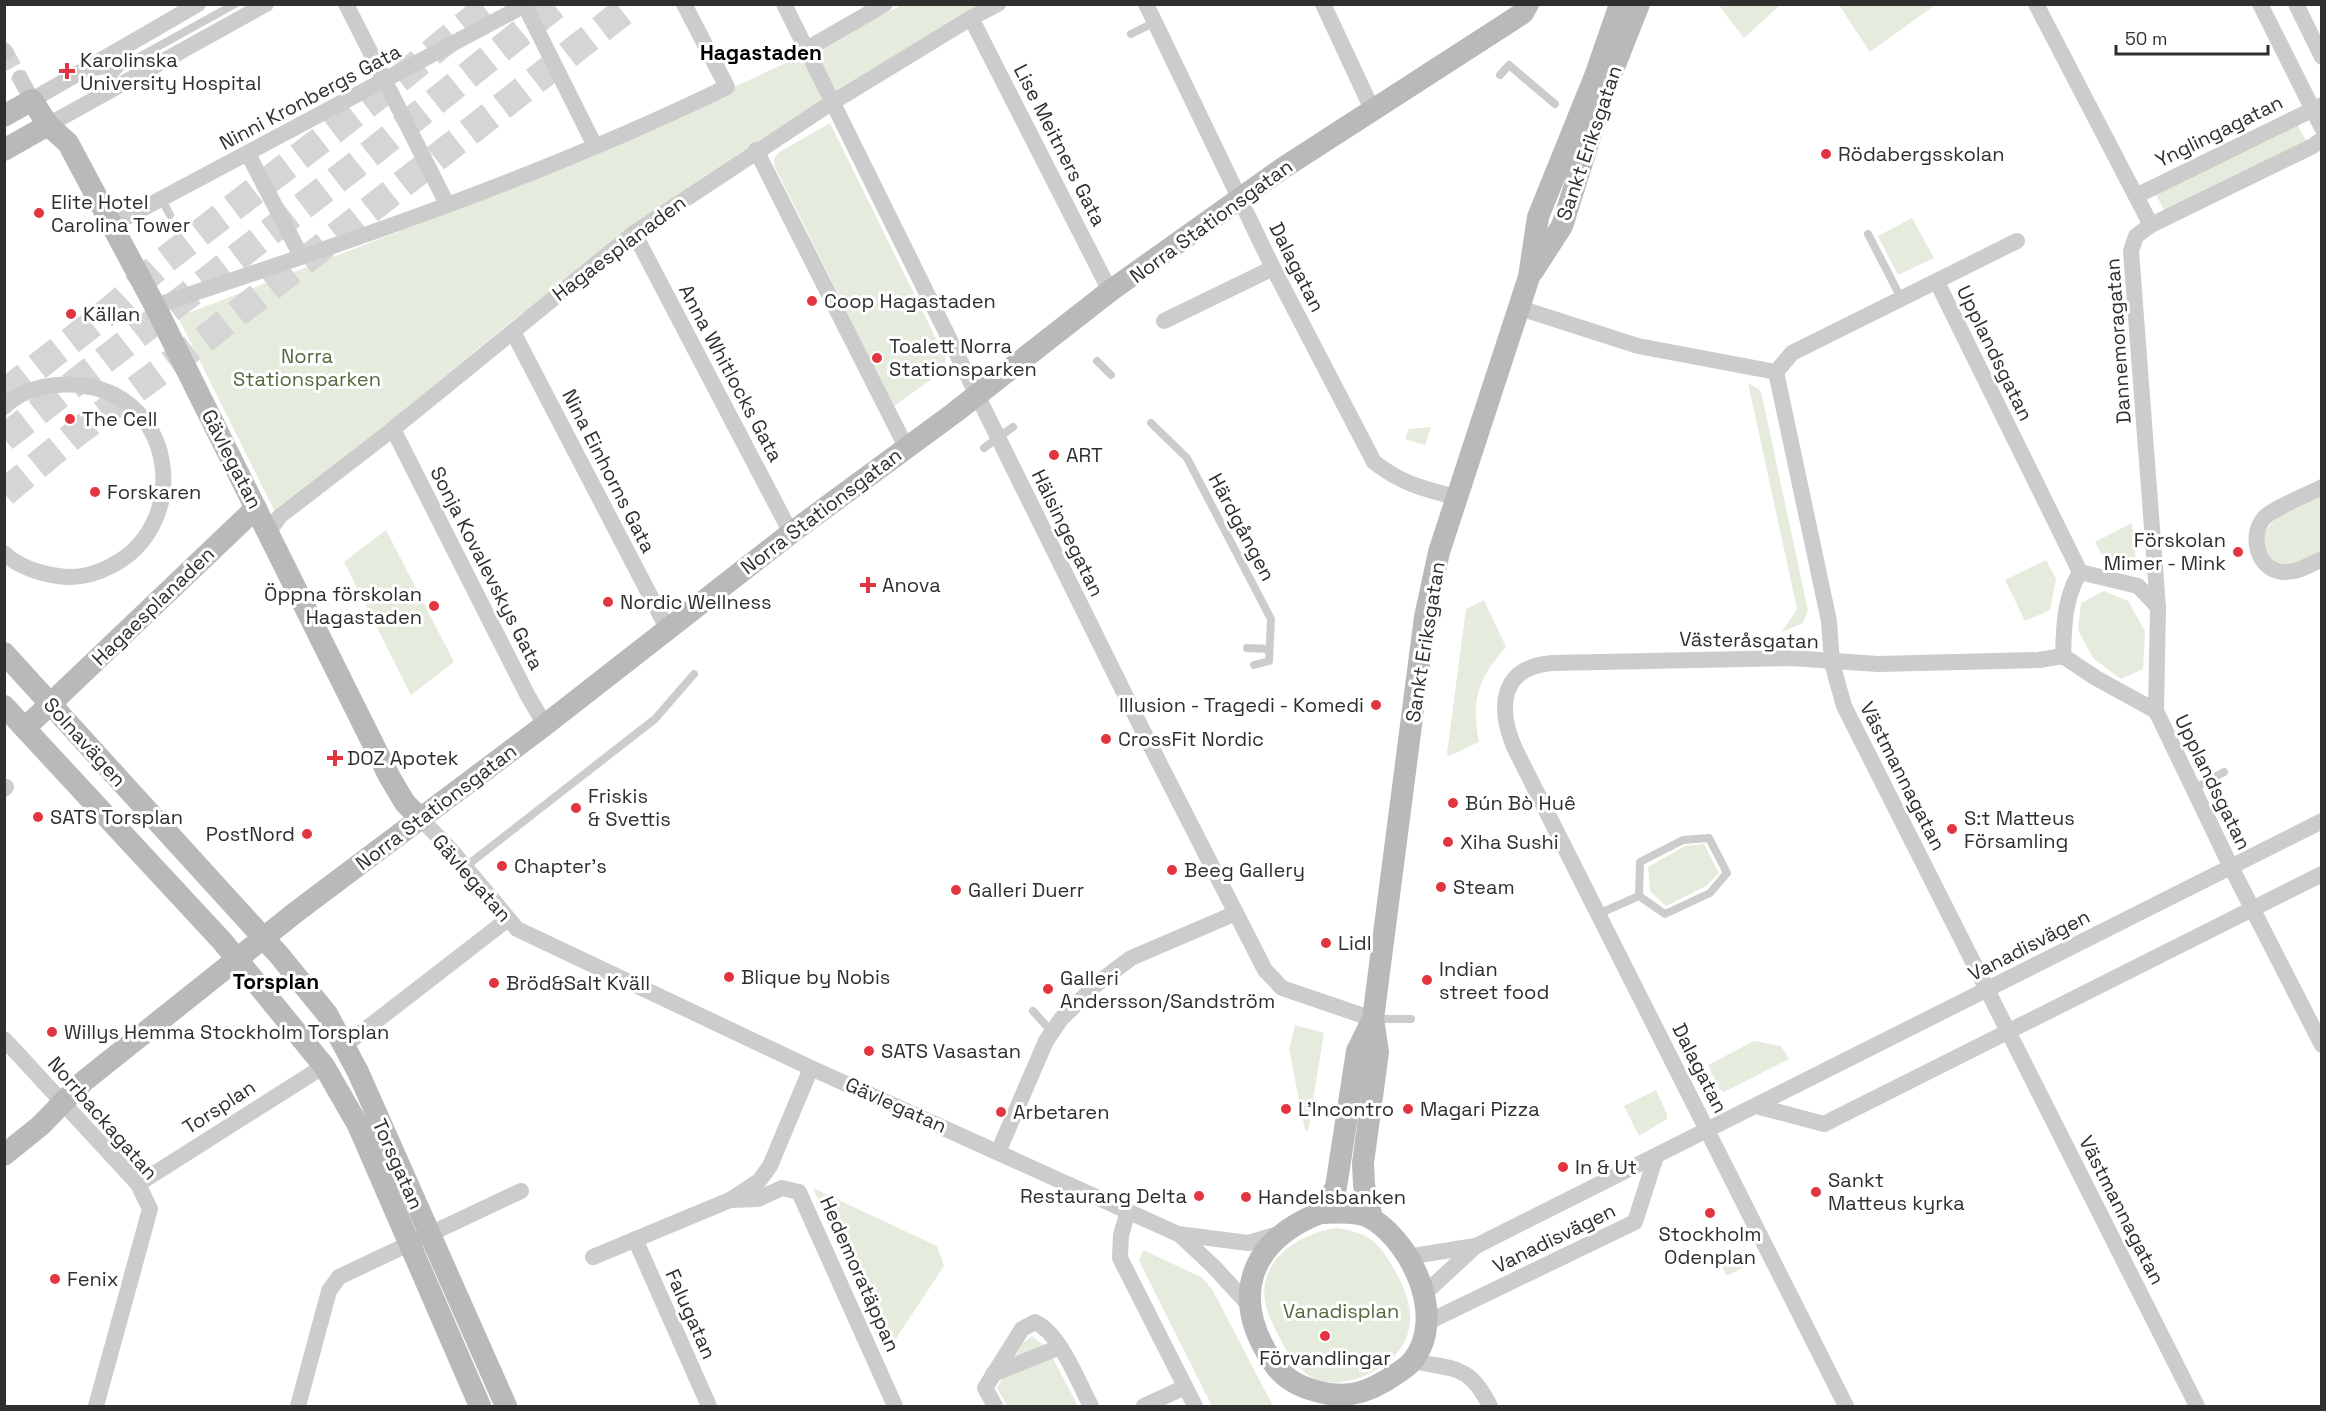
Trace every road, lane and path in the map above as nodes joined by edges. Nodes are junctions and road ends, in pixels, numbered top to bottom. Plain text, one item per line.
1 (198, 4) edge
2 (235, 4) edge
3 (267, 4) edge
4 (346, 4) edge
5 (684, 4) edge
6 (784, 4) edge
7 (885, 4) edge
8 (998, 4) edge
9 (1146, 4) edge
10 (1323, 4) edge
11 (1620, 4) edge
12 (1639, 4) edge
13 (2036, 4) edge
14 (2260, 4) edge
15 (2296, 4) edge
16 (526, 5) edge
17 (1524, 7) edge
18 (971, 18) junction
19 (1155, 22) junction
20 (1131, 34) dead end
21 (805, 50) junction
22 (2322, 57) edge
23 (122, 67) junction
24 (75, 75) junction
25 (1500, 75) dead end
26 (20, 78) tunnel mouth
27 (385, 81) junction
28 (32, 100) junction
29 (88, 103) junction
30 (831, 103) junction
31 (1555, 104) dead end
32 (2317, 107) edge
33 (1372, 109) junction
34 (4, 116) edge
35 (48, 125) junction
36 (2322, 128) edge
37 (2322, 139) edge
38 (595, 146) junction
39 (4, 150) edge
40 (756, 150) junction
41 (248, 154) junction
42 (2136, 196) junction
43 (1239, 198) junction
44 (447, 204) junction
45 (112, 225) junction
46 (2151, 225) junction
47 (634, 233) junction
48 (1868, 234) dead end
49 (2017, 242) dead end
50 (301, 256) junction
51 (1273, 268) junction
52 (1529, 277) junction
53 (1937, 282) junction
54 (1110, 291) junction
55 (1901, 298) junction
56 (155, 306) junction
57 (1520, 308) junction
58 (1164, 321) dead end
59 (516, 339) junction
60 (1097, 361) dead end
61 (1776, 372) junction
62 (1111, 375) dead end
63 (978, 395) junction
64 (4, 407) edge
65 (1151, 423) dead end
66 (1013, 427) dead end
67 (393, 429) junction
68 (998, 438) junction
69 (906, 447) junction
70 (984, 448) dead end
71 (2322, 487) edge
72 (1459, 498) junction
73 (256, 508) junction
74 (269, 531) junction
75 (790, 533) junction
76 (4, 553) edge
77 (2322, 559) edge
78 (2080, 572) junction
79 (2158, 607) junction
80 (668, 630) junction
81 (1247, 648) dead end
82 (1269, 649) junction
83 (4, 653) edge
84 (2063, 656) junction
85 (1832, 663) junction
86 (1254, 665) dead end
87 (694, 674) dead end
88 (51, 704) junction
89 (4, 706) edge
90 (2156, 711) junction
91 (545, 725) junction
92 (25, 728) junction
93 (1515, 749) joint
94 (2224, 772) dead end
95 (2193, 789) junction
96 (420, 818) junction
97 (2322, 821) edge
98 (465, 867) junction
99 (2231, 867) junction
100 (2322, 874) edge
101 (1639, 896) junction
102 (2252, 908) junction
103 (1236, 913) junction
104 (1598, 914) junction
105 (508, 919) junction
106 (263, 938) junction
107 (237, 959) junction
108 (1986, 990) junction
109 (1033, 1011) dead end
110 (1372, 1019) junction
111 (1411, 1019) dead end
112 (2008, 1030) junction
113 (1052, 1032) junction
114 (4, 1039) edge
115 (2322, 1045) edge
116 (344, 1046) junction
117 (324, 1066) junction
118 (811, 1068) junction
119 (63, 1102) junction
120 (1756, 1106) junction
121 (1708, 1130) junction
122 (999, 1150) junction
123 (4, 1155) edge
124 (1656, 1156) junction
125 (138, 1184) junction
126 (521, 1191) dead end
127 (730, 1200) junction
128 (1128, 1211) junction
129 (1320, 1213) junction
130 (1372, 1218) junction
131 (1178, 1233) junction
132 (1282, 1233) junction
133 (429, 1234) junction
134 (635, 1239) junction
135 (409, 1243) junction
136 (1476, 1246) junction
137 (593, 1257) dead end
138 (1407, 1257) junction
139 (1423, 1295) junction
140 (1250, 1305) junction
141 (1428, 1322) junction
142 (1060, 1347) junction
143 (1413, 1361) junction
144 (993, 1374) junction
145 (1185, 1387) junction
146 (1300, 1396) edge
147 (1348, 1401) edge
148 (96, 1407) edge
149 (298, 1407) edge
150 (480, 1407) edge
151 (506, 1407) edge
152 (709, 1407) edge
153 (895, 1407) edge
154 (995, 1407) edge
155 (1091, 1407) edge
156 (1144, 1407) edge
157 (1195, 1407) edge
158 (1490, 1407) edge
159 (1846, 1407) edge
160 (2197, 1407) edge

1 - 24 street
2 - 23 lane
3 - 29 street
4 - 27 street
5 - 38 street
6 - 21 street, Hälsingegatan
7 - 21 street
8 - 18 street, Hagaesplanaden
9 - 19 street, Dalagatan
10 - 33 street
11 - 52 main road, Sankt Eriksgatan
12 - 52 main road, Sankt Eriksgatan
13 - 42 street
14 - 32 street
15 - 22 street
16 - 27 street, Ninni Kronbergs Gata
16 - 38 street
17 - 33 main road, Norra Stationsgatan
18 - 30 street, Hagaesplanaden
18 - 54 street, Lise Meitners Gata
19 - 20 lane
19 - 43 street, Dalagatan
21 - 30 street, Hälsingegatan
23 - 24 lane
23 - 29 lane
24 - 28 street
25 - 31 lane
26 - 28 street
27 - 41 street, Ninni Kronbergs Gata
27 - 44 street
28 - 34 main road
28 - 35 main road, Gävlegatan
29 - 35 street
30 - 40 street, Hagaesplanaden
30 - 63 street, Hälsingegatan
32 - 36 street
32 - 42 street, Ynglingagatan
33 - 43 main road, Norra Stationsgatan
35 - 39 main road
35 - 45 main road, Gävlegatan
37 - 46 street
38 - 44 street
40 - 47 street, Hagaesplanaden
40 - 69 street
41 - 45 street, Ninni Kronbergs Gata
41 - 50 street
42 - 46 street
43 - 51 street, Dalagatan
43 - 54 main road, Norra Stationsgatan
44 - 50 street
45 - 56 main road, Gävlegatan
46 - 79 street, Dannemoragatan
47 - 59 street, Hagaesplanaden
47 - 75 street, Anna Whitlocks Gata
48 - 55 lane
49 - 53 street, Upplandsgatan
50 - 56 street
51 - 58 street
51 - 72 street, Dalagatan
52 - 57 main road, Sankt Eriksgatan
53 - 55 street, Upplandsgatan
53 - 78 street, Upplandsgatan
54 - 63 main road, Norra Stationsgatan
55 - 61 street, Upplandsgatan
56 - 73 main road, Gävlegatan
57 - 61 street
57 - 72 main road, Sankt Eriksgatan
59 - 67 street, Hagaesplanaden
59 - 80 street, Nina Einhorns Gata
60 - 62 lane
61 - 85 street, Västmannagatan
63 - 68 street, Hälsingegatan
63 - 69 main road, Norra Stationsgatan
64 - 76 street
65 - 82 lane, Härdgången
66 - 68 lane
67 - 74 street, Hagaesplanaden
67 - 91 street, Sonja Kovalevskys Gata
68 - 70 lane
68 - 103 street, Hälsingegatan
69 - 75 main road, Norra Stationsgatan
71 - 77 street
72 - 110 main road, Sankt Eriksgatan
73 - 74 main road, Gävlegatan
73 - 88 main road, Hagaesplanaden
74 - 96 main road, Gävlegatan
75 - 80 main road, Norra Stationsgatan
78 - 79 street
78 - 84 street
79 - 90 street, Dannemoragatan
80 - 91 main road, Norra Stationsgatan
81 - 82 lane
82 - 86 lane, Härdgången
83 - 88 main road, Solnavägen
84 - 85 street, Västeråsgatan
84 - 90 street, Upplandsgatan
85 - 93 street, Västeråsgatan
85 - 108 street, Västmannagatan
87 - 98 lane
88 - 92 main road, Hagaesplanaden
88 - 106 main road, Solnavägen
89 - 92 main road, Solnavägen
90 - 95 street, Upplandsgatan
91 - 96 main road, Norra Stationsgatan
92 - 107 main road, Solnavägen
93 - 104 street, Dalagatan
94 - 95 lane
95 - 99 street, Upplandsgatan
96 - 98 street, Gävlegatan
96 - 106 main road, Norra Stationsgatan
97 - 99 street, Vanadisvägen
98 - 105 street, Gävlegatan
99 - 102 street, Upplandsgatan
99 - 108 street, Vanadisvägen
100 - 102 street
101 - 101 lane
101 - 104 lane
102 - 112 street
102 - 115 street, Upplandsgatan
103 - 110 street, Hälsingegatan
103 - 113 street
104 - 121 street, Dalagatan
105 - 116 street
105 - 118 street, Gävlegatan
106 - 107 main road, Norra Stationsgatan
106 - 116 main road, Torsgatan
107 - 117 main road, Torsgatan
107 - 119 main road, Norra Stationsgatan
108 - 112 street, Västmannagatan
108 - 120 street, Vanadisvägen
109 - 113 lane
110 - 111 lane
110 - 129 main road, Sankt Eriksgatan
110 - 130 main road, Sankt Eriksgatan
112 - 120 street
112 - 160 street, Västmannagatan
113 - 122 street
114 - 119 street, Norrbackagatan
116 - 133 main road, Torsgatan
117 - 125 street, Torsplan
117 - 135 main road, Torsgatan
118 - 122 street, Gävlegatan
118 - 127 street
119 - 123 main road, Norra Stationsgatan
119 - 125 street, Norrbackagatan
120 - 121 street, Vanadisvägen
121 - 124 street, Vanadisvägen
121 - 159 street, Dalagatan
122 - 128 street, Gävlegatan
124 - 136 street, Vanadisvägen
124 - 141 street, Vanadisvägen
125 - 148 street, Norrbackagatan
126 - 133 street
127 - 134 street
127 - 153 street, Hedemoratäppan
128 - 131 street, Gävlegatan
128 - 145 street
129 - 130 main road
129 - 132 main road
130 - 138 main road
131 - 132 street, Gävlegatan
131 - 140 street, Gävlegatan
132 - 140 main road
133 - 135 street
133 - 151 main road, Torsgatan
134 - 137 street
134 - 152 street, Falugatan
135 - 149 street
135 - 150 main road, Torsgatan
136 - 138 street, Vanadisvägen
136 - 139 street, Vanadisvägen
138 - 139 main road
139 - 141 main road
140 - 146 main road
141 - 143 main road
142 - 144 street
142 - 144 street
142 - 155 street
143 - 147 main road
143 - 158 street
144 - 154 street
145 - 156 street
145 - 157 street
146 - 147 main road

